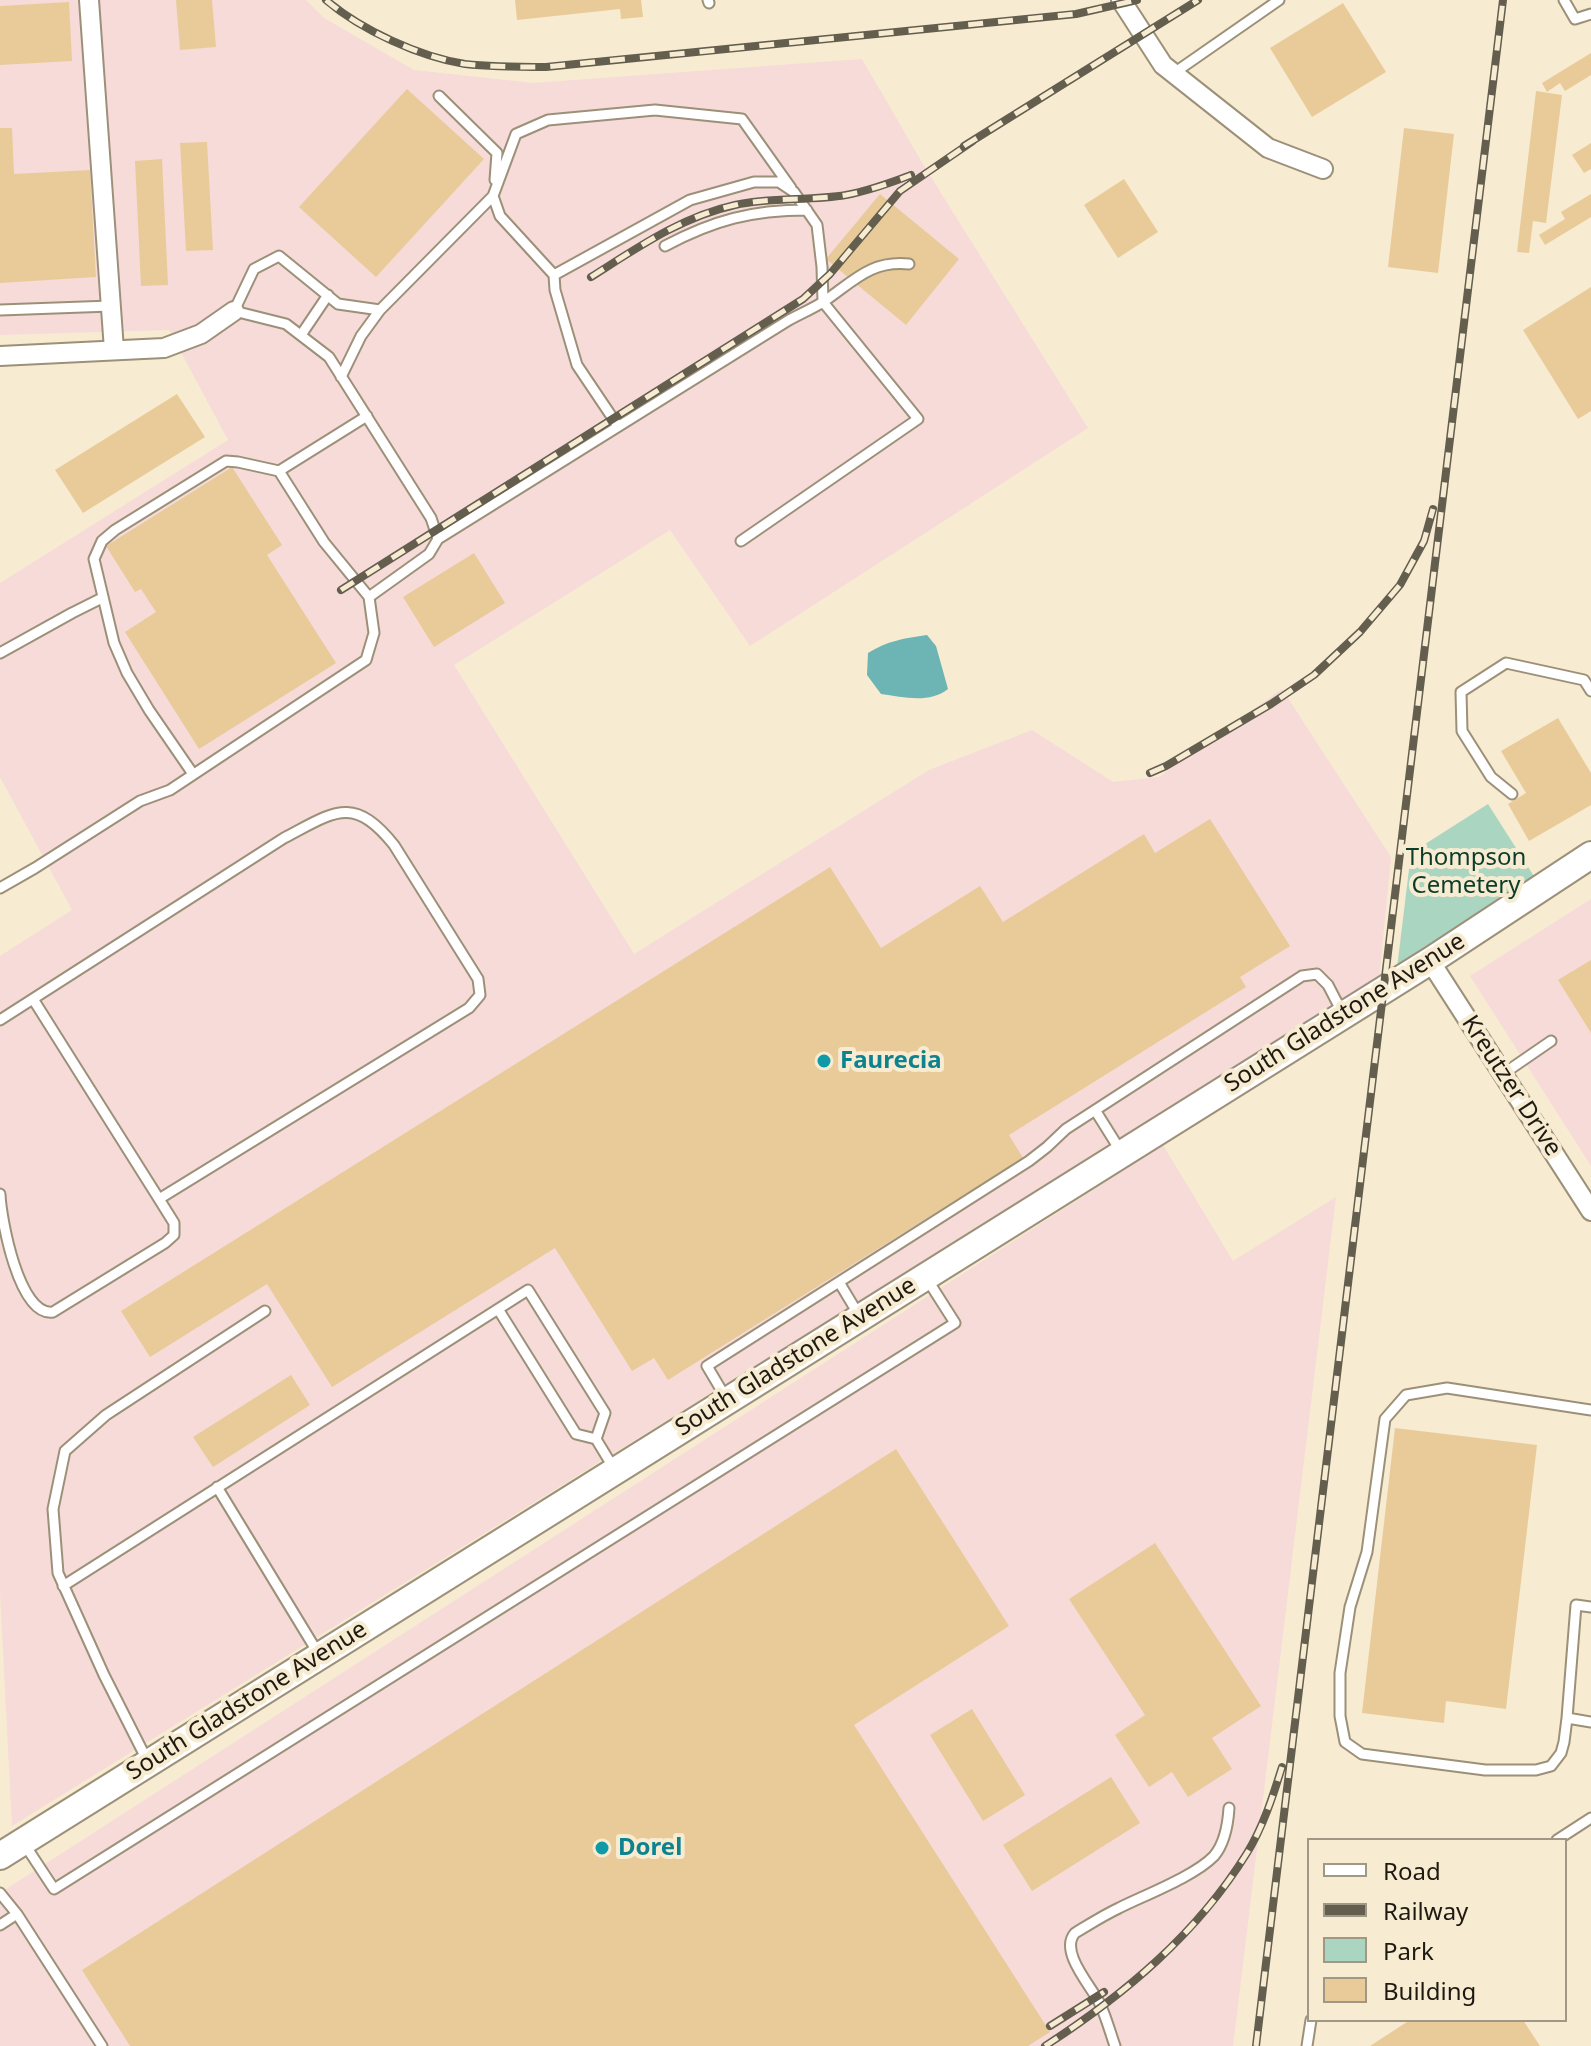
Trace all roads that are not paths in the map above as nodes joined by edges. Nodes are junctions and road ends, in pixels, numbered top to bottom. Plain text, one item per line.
1 (89, 0) edge
2 (1121, 0) edge
3 (1279, 0) edge
4 (1564, 0) edge
5 (1591, 14) edge
6 (1174, 73) junction
7 (439, 96) dead end
8 (1323, 169) dead end
9 (794, 192) junction
10 (493, 196) junction
11 (807, 210) junction
12 (665, 246) dead end
13 (909, 264) dead end
14 (554, 275) junction
15 (328, 295) junction
16 (823, 302) junction
17 (111, 306) junction
18 (0, 310) edge
19 (380, 310) junction
20 (234, 311) junction
21 (301, 335) junction
22 (114, 350) junction
23 (0, 356) edge
24 (341, 377) junction
25 (367, 416) junction
26 (618, 426) junction
27 (279, 471) junction
28 (438, 539) junction
29 (741, 541) dead end
30 (369, 597) junction
31 (102, 598) junction
32 (0, 653) edge
33 (1591, 691) edge
34 (193, 774) junction
35 (1512, 794) dead end
36 (1591, 855) edge
37 (0, 888) edge
38 (1430, 961) junction
39 (33, 999) junction
40 (1343, 1014) junction
41 (0, 1020) edge
42 (1551, 1041) dead end
43 (1503, 1074) junction
44 (1095, 1110) junction
45 (1122, 1153) junction
46 (0, 1194) edge
47 (159, 1199) junction
48 (1591, 1211) edge
49 (926, 1276) junction
50 (839, 1282) junction
51 (498, 1309) junction
52 (265, 1311) dead end
53 (860, 1317) junction
54 (728, 1400) junction
55 (1591, 1410) edge
56 (596, 1439) junction
57 (614, 1470) junction
58 (217, 1487) junction
59 (63, 1586) junction
60 (1591, 1607) edge
61 (320, 1656) junction
62 (1567, 1718) junction
63 (1591, 1722) edge
64 (148, 1763) junction
65 (1229, 1808) dead end
66 (1591, 1818) edge
67 (1560, 1838) edge
68 (23, 1842) junction
69 (0, 1856) edge
70 (0, 1893) edge
71 (17, 1914) junction
72 (0, 1925) edge
73 (1311, 2022) edge
74 (102, 2046) edge
75 (1115, 2046) edge
76 (1307, 2046) edge

1 - 17 street
2 - 6 street
3 - 6 lane
4 - 5 lane
6 - 8 street
7 - 10 lane
9 - 10 lane
9 - 11 lane
9 - 14 lane
10 - 14 lane
10 - 19 lane
11 - 12 lane
11 - 16 lane
13 - 16 lane
14 - 26 lane
15 - 19 lane
15 - 20 lane
15 - 21 lane
16 - 26 lane
16 - 29 lane
17 - 18 lane
17 - 22 street
19 - 24 lane
20 - 21 lane
20 - 22 street
21 - 24 lane
22 - 23 street
24 - 25 lane
25 - 27 lane
25 - 28 lane
26 - 28 lane
27 - 30 lane
27 - 31 lane
28 - 30 lane
30 - 34 lane
31 - 32 lane
31 - 34 lane
33 - 35 lane
34 - 37 lane
36 - 38 street, South Gladstone Avenue
38 - 40 street, South Gladstone Avenue
38 - 43 street, Kreutzer Drive
39 - 41 lane
39 - 47 lane
39 - 47 lane
40 - 44 lane
40 - 45 street, South Gladstone Avenue
42 - 43 lane
43 - 48 street, Kreutzer Drive
44 - 45 lane
44 - 50 lane
45 - 49 street, South Gladstone Avenue
46 - 47 lane
49 - 53 street, South Gladstone Avenue
49 - 68 lane
50 - 53 lane
50 - 54 lane
51 - 56 lane
51 - 56 lane
51 - 58 lane
52 - 59 lane
53 - 54 street, South Gladstone Avenue
54 - 57 street, South Gladstone Avenue
55 - 62 lane
56 - 57 lane
57 - 61 street, South Gladstone Avenue
58 - 59 lane
58 - 61 lane
59 - 64 lane
60 - 62 lane
61 - 64 street, South Gladstone Avenue
62 - 63 lane
64 - 68 street, South Gladstone Avenue
65 - 75 lane
66 - 67 lane
68 - 69 street, South Gladstone Avenue
70 - 71 lane
71 - 72 lane
71 - 74 lane
73 - 76 lane

